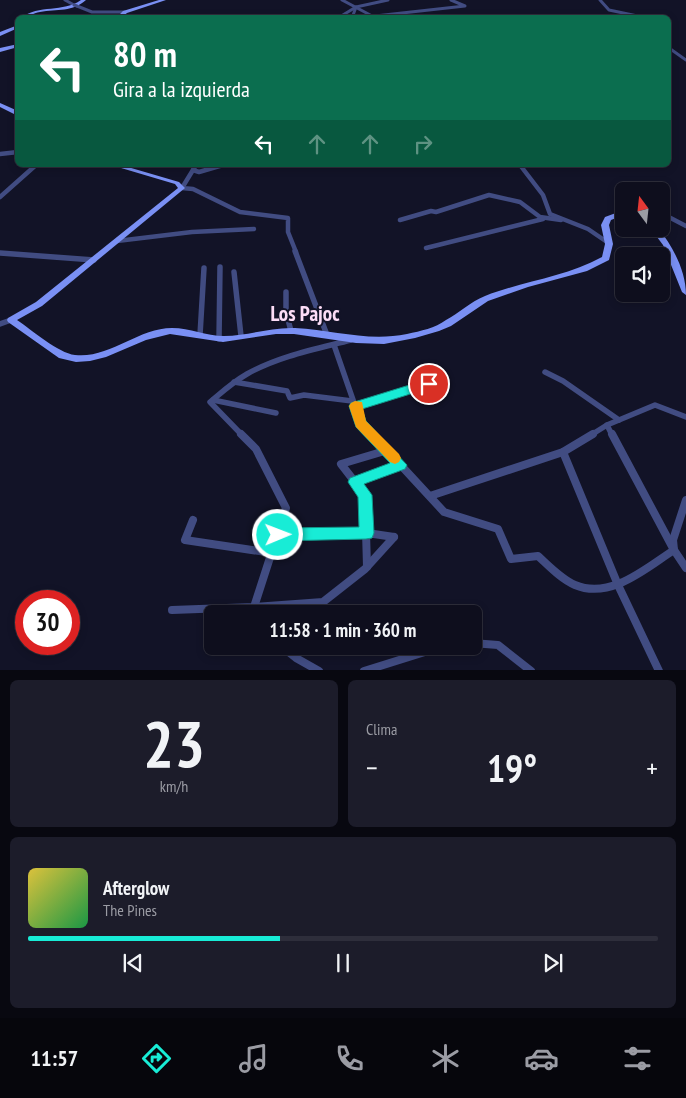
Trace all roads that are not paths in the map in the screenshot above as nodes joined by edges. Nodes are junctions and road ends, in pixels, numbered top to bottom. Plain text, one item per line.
1 (65, 0) edge
2 (84, 0) edge
3 (164, 0) edge
4 (342, 0) edge
5 (388, 0) edge
6 (452, 0) edge
7 (600, 0) edge
8 (382, 1) edge
9 (356, 7) junction
10 (125, 12) junction
11 (29, 15) edge
12 (122, 15) edge
13 (343, 15) edge
14 (352, 15) edge
15 (370, 15) edge
16 (390, 15) edge
17 (637, 15) edge
18 (15, 27) edge
19 (0, 34) edge
20 (15, 46) edge
21 (671, 49) edge
22 (0, 50) edge
23 (686, 60) edge
24 (0, 106) edge
25 (15, 113) edge
26 (15, 152) edge
27 (0, 154) edge
28 (34, 167) edge
29 (121, 167) edge
30 (216, 167) edge
31 (521, 167) edge
32 (195, 168) edge
33 (182, 188) junction
34 (0, 197) edge
35 (615, 216) edge
36 (545, 218) junction
37 (670, 218) edge
38 (400, 220) dead end
39 (562, 220) junction
40 (686, 226) edge
41 (254, 229) dead end
42 (662, 238) edge
43 (118, 241) junction
44 (609, 244) junction
45 (426, 248) dead end
46 (0, 253) edge
47 (94, 260) junction
48 (220, 267) dead end
49 (204, 268) dead end
50 (234, 272) dead end
51 (286, 292) dead end
52 (686, 292) edge
53 (11, 320) junction
54 (0, 324) edge
55 (291, 331) junction
56 (200, 335) junction
57 (327, 335) junction
58 (241, 336) junction
59 (219, 338) junction
60 (353, 339) junction
61 (334, 345) junction
62 (545, 372) dead end
63 (234, 382) junction
64 (429, 384) dead end
65 (213, 400) junction
66 (354, 403) junction
67 (276, 413) dead end
68 (686, 416) edge
69 (619, 420) junction
70 (607, 425) junction
71 (388, 450) junction
72 (563, 452) junction
73 (400, 465) junction
74 (355, 482) junction
75 (430, 496) junction
76 (686, 500) edge
77 (193, 520) dead end
78 (366, 533) junction
79 (278, 535) junction
80 (674, 550) junction
81 (272, 553) junction
82 (367, 567) junction
83 (686, 568) edge
84 (618, 585) junction
85 (256, 605) edge
86 (298, 605) edge
87 (172, 610) dead end
88 (204, 610) edge
89 (482, 643) edge
90 (292, 655) edge
91 (414, 655) edge
92 (319, 670) edge
93 (364, 670) edge
94 (531, 670) edge
95 (659, 670) edge

1 - 10 street
2 - 11 street
3 - 10 street
4 - 9 street
5 - 8 street
6 - 16 street
7 - 17 street
8 - 9 street
9 - 13 street
9 - 14 street
9 - 15 street
10 - 12 street
18 - 19 street
20 - 22 street
21 - 23 street
24 - 25 street
26 - 27 street
28 - 34 street
29 - 33 street
30 - 32 street
31 - 39 street
32 - 33 street
33 - 43 street
33 - 57 street
35 - 44 street
36 - 38 street
36 - 39 street
36 - 45 street
37 - 40 street
39 - 44 street
41 - 43 street
42 - 52 street
43 - 47 street
44 - 60 street
46 - 47 street
47 - 53 street
48 - 59 street
49 - 56 street
50 - 58 street
51 - 55 street
53 - 54 street
53 - 56 street
55 - 57 street
55 - 58 street
56 - 59 street
57 - 60 street
58 - 59 street
60 - 61 street
61 - 63 street
61 - 66 street
62 - 69 street
63 - 65 street
63 - 66 street
64 - 66 street
65 - 67 street
65 - 79 street
66 - 71 street
68 - 69 street
69 - 70 street
70 - 72 street
70 - 80 street
71 - 73 street
71 - 74 street
72 - 75 street
72 - 84 street
73 - 74 street
73 - 75 street
74 - 78 street
75 - 84 street
76 - 80 street
77 - 81 street
78 - 79 street
78 - 82 street
78 - 82 street
79 - 81 street
80 - 83 street
80 - 84 street
81 - 85 street
82 - 86 street
84 - 95 street
87 - 88 street
89 - 94 street
90 - 92 street
91 - 93 street

